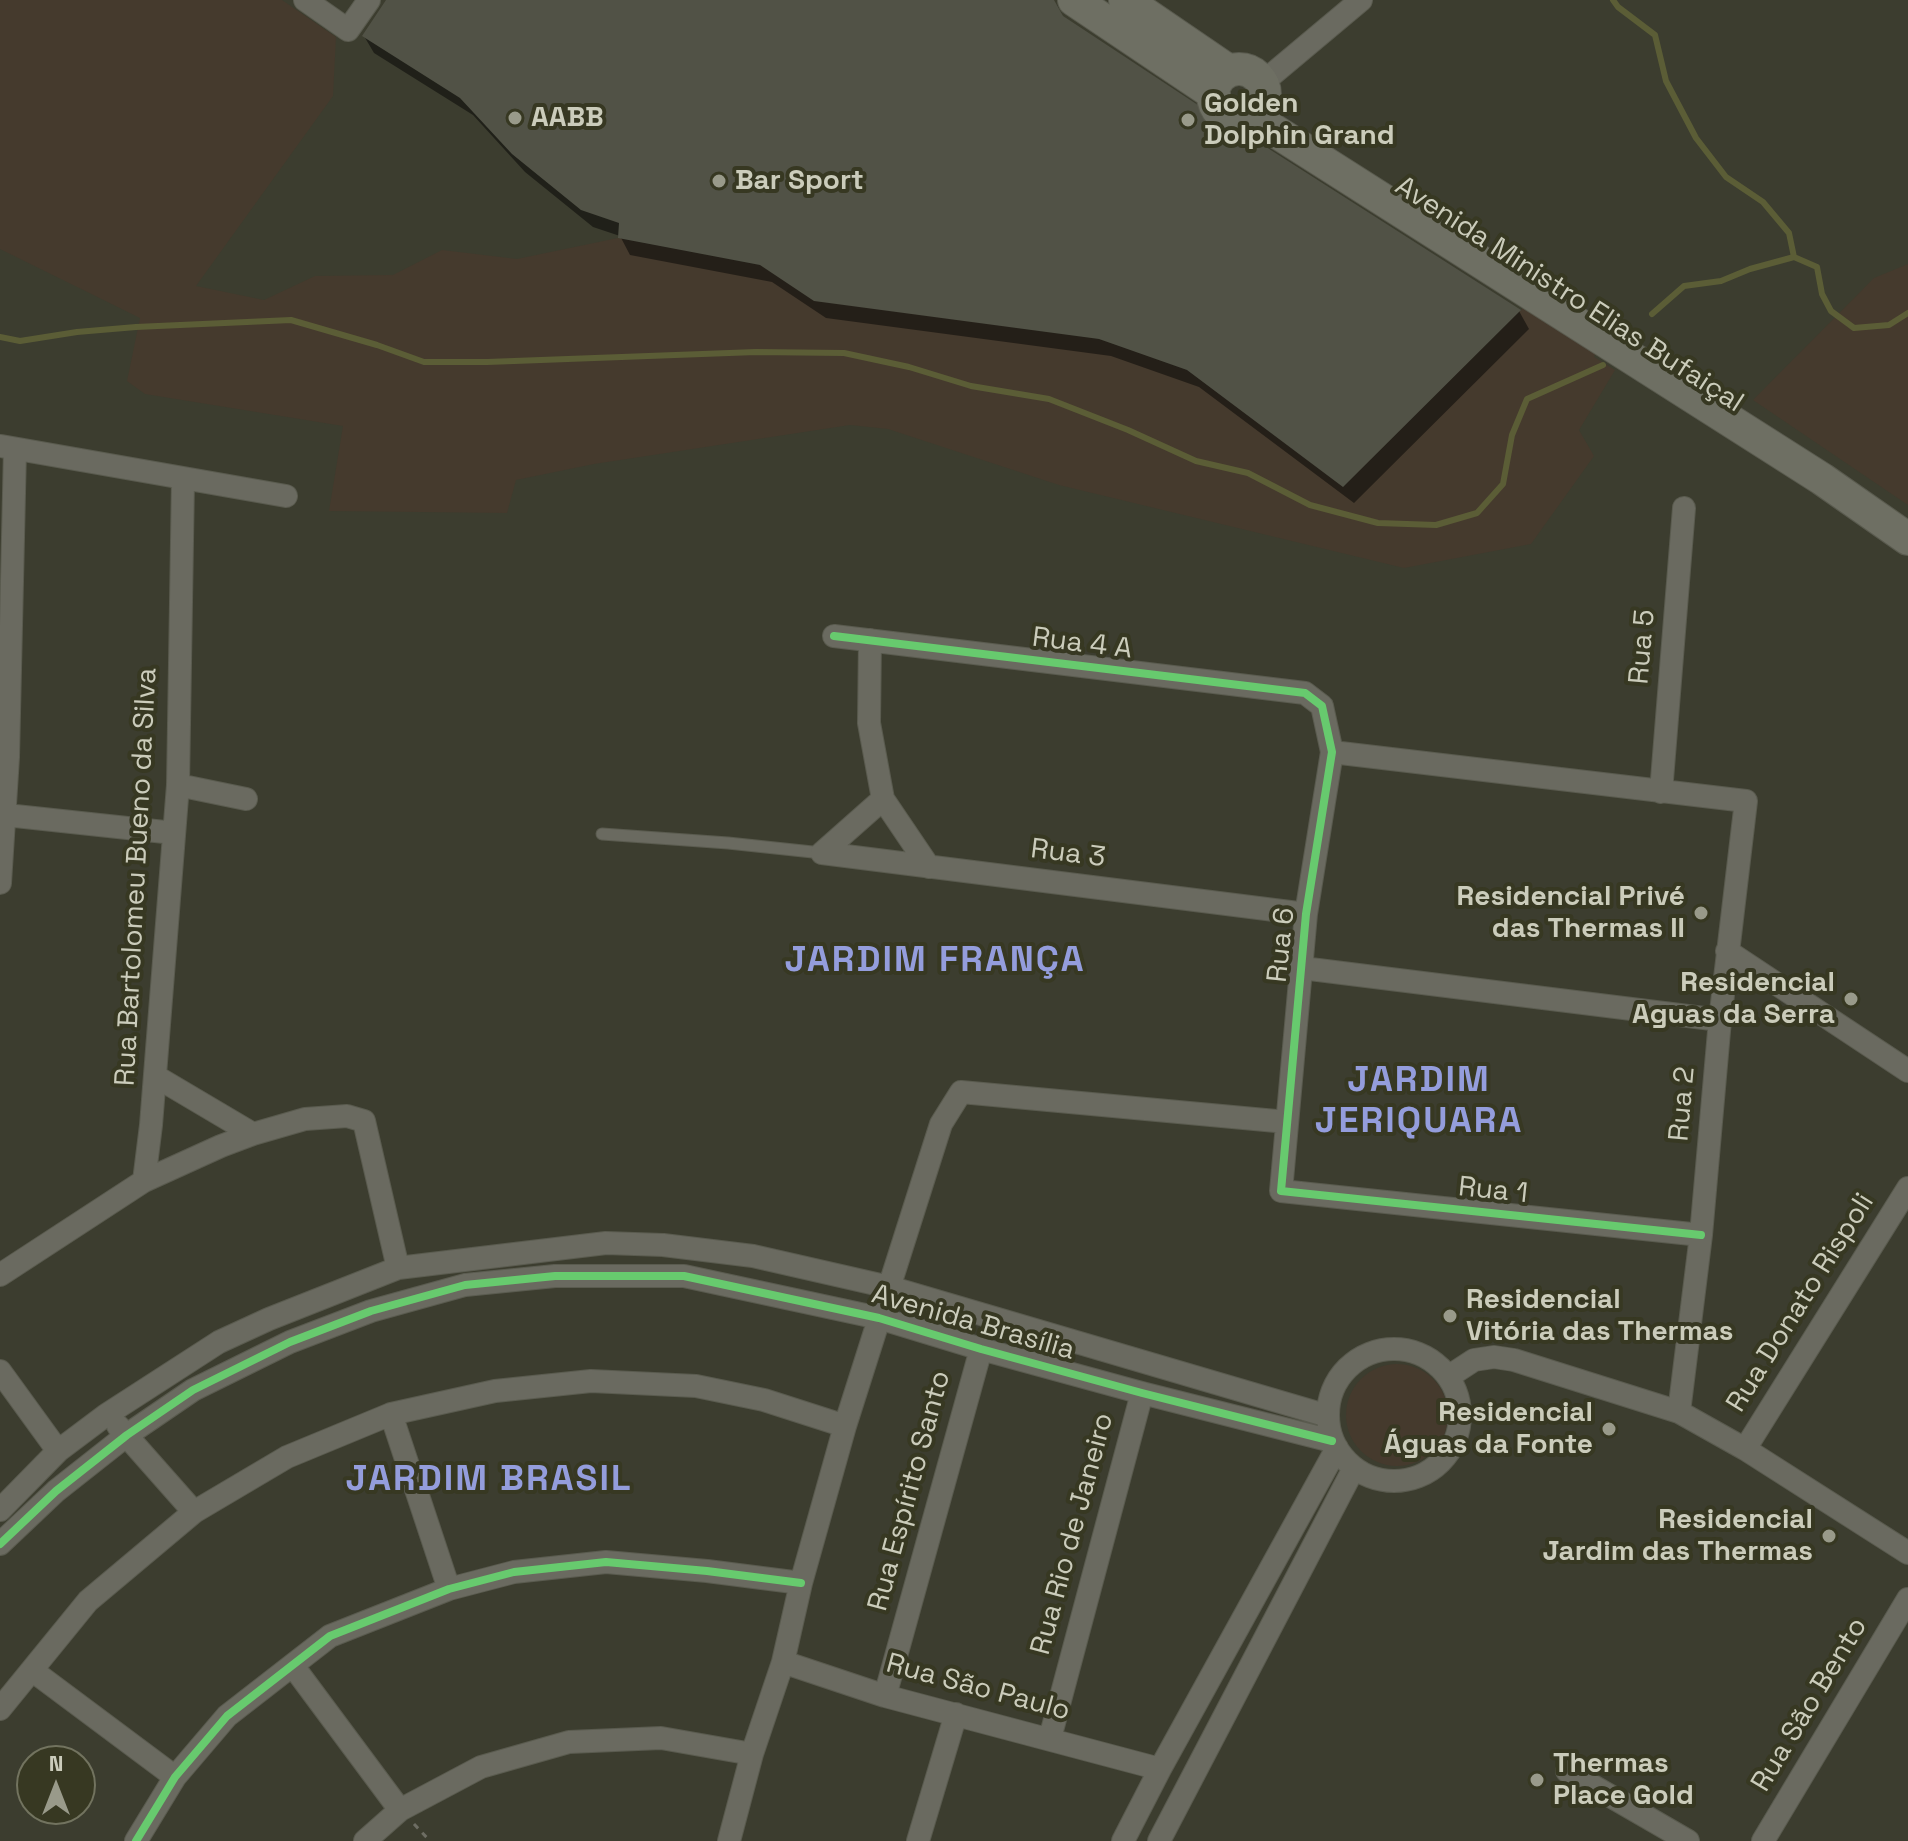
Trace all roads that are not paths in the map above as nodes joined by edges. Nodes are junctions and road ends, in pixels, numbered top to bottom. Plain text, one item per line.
1 (305, 0) edge
2 (369, 0) edge
3 (1074, 0) edge
4 (1125, 0) edge
5 (1361, 0) edge
6 (1222, 83) junction
7 (1260, 99) junction
8 (7, 448) edge
9 (183, 480) junction
10 (286, 496) dead end
11 (1684, 508) dead end
12 (1908, 539) edge
13 (834, 636) dead end
14 (870, 640) junction
15 (1322, 706) joint
16 (1332, 752) junction
17 (4, 757) edge
18 (178, 785) junction
19 (1661, 792) junction
20 (246, 799) dead end
21 (883, 799) junction
22 (6, 815) junction
23 (174, 833) junction
24 (602, 834) dead end
25 (822, 853) junction
26 (929, 867) junction
27 (0, 883) edge
28 (1306, 914) junction
29 (1727, 951) junction
30 (1302, 968) junction
31 (1720, 1020) junction
32 (1908, 1071) edge
33 (155, 1076) junction
34 (1287, 1122) junction
35 (253, 1134) junction
36 (144, 1181) junction
37 (1908, 1188) edge
38 (1281, 1191) joint
39 (1701, 1235) junction
40 (398, 1268) junction
41 (0, 1275) edge
42 (889, 1287) junction
43 (879, 1318) junction
44 (981, 1349) junction
45 (0, 1371) edge
46 (1448, 1377) junction
47 (1142, 1393) junction
48 (1679, 1412) junction
49 (391, 1414) junction
50 (106, 1415) junction
51 (1328, 1416) junction
52 (845, 1426) junction
53 (127, 1435) junction
54 (1334, 1444) junction
55 (1745, 1449) junction
56 (58, 1451) junction
57 (1354, 1468) junction
58 (0, 1510) edge
59 (194, 1512) junction
60 (0, 1544) edge
61 (1908, 1553) edge
62 (801, 1583) junction
63 (449, 1589) junction
64 (1908, 1599) edge
65 (783, 1662) junction
66 (293, 1666) junction
67 (33, 1671) junction
68 (885, 1696) junction
69 (0, 1709) edge
70 (956, 1714) junction
71 (1050, 1738) junction
72 (752, 1754) junction
73 (1160, 1769) junction
74 (1567, 1771) dead end
75 (175, 1777) junction
76 (400, 1810) junction
77 (136, 1841) edge
78 (365, 1841) edge
79 (729, 1841) edge
80 (918, 1841) edge
81 (1123, 1841) edge
82 (1159, 1841) edge
83 (1688, 1841) edge
84 (1763, 1841) edge

1 - 2 street
3 - 6 main road
4 - 6 main road
5 - 7 street
6 - 7 main road
6 - 7 main road
7 - 12 main road, Avenida Ministro Elias Bufaiçal
8 - 9 street
8 - 17 street
9 - 10 street
9 - 18 street, Rua Bartolomeu Bueno da Silva
11 - 19 street, Rua 5
13 - 14 street, Rua 4 A
14 - 15 street, Rua 4 A
14 - 21 street
15 - 16 street, Rua 6
16 - 19 street
16 - 28 street, Rua 6
17 - 22 street
18 - 20 street
18 - 23 street, Rua Bartolomeu Bueno da Silva
19 - 29 street, Rua 2
21 - 25 street
21 - 26 street
22 - 23 street
22 - 27 street
23 - 33 street, Rua Bartolomeu Bueno da Silva
24 - 25 lane
25 - 26 street, Rua 3
26 - 28 street, Rua 3
28 - 30 street, Rua 6
29 - 31 street, Rua 2
29 - 32 street
30 - 31 street
30 - 34 street, Rua 6
31 - 39 street, Rua 2
33 - 35 street
33 - 36 street, Rua Bartolomeu Bueno da Silva
34 - 38 street, Rua 6
34 - 42 street
35 - 36 street
35 - 40 street
36 - 41 street
37 - 55 street, Rua Donato Rispoli
38 - 39 street, Rua 1
39 - 48 street, Rua 2
40 - 42 street, Avenida Brasília
40 - 50 street, Avenida Brasília
42 - 43 street
42 - 51 street, Avenida Brasília
43 - 44 street, Avenida Brasília
43 - 52 street
43 - 53 street, Avenida Brasília
44 - 47 street, Avenida Brasília
44 - 68 street, Rua Espírito Santo
45 - 56 street
46 - 48 street
46 - 51 street
46 - 57 street
47 - 54 street, Avenida Brasília
47 - 71 street, Rua Rio de Janeiro
48 - 55 street
49 - 52 street
49 - 59 street
49 - 63 street
50 - 53 street
50 - 56 street, Avenida Brasília
51 - 54 street
52 - 62 street
53 - 59 street
53 - 60 street, Avenida Brasília
54 - 57 street
54 - 73 street
55 - 61 street
56 - 58 street, Avenida Brasília
57 - 82 street
59 - 67 street
62 - 63 street
62 - 65 street
63 - 66 street
64 - 84 street, Rua São Bento
65 - 68 street, Rua São Paulo
65 - 72 street
66 - 75 street
66 - 76 street
67 - 69 street
67 - 75 street
68 - 70 street, Rua São Paulo
70 - 71 street, Rua São Paulo
70 - 80 street
71 - 73 street, Rua São Paulo
72 - 76 street
72 - 79 street
73 - 81 street
74 - 83 street
75 - 77 street
76 - 78 street

